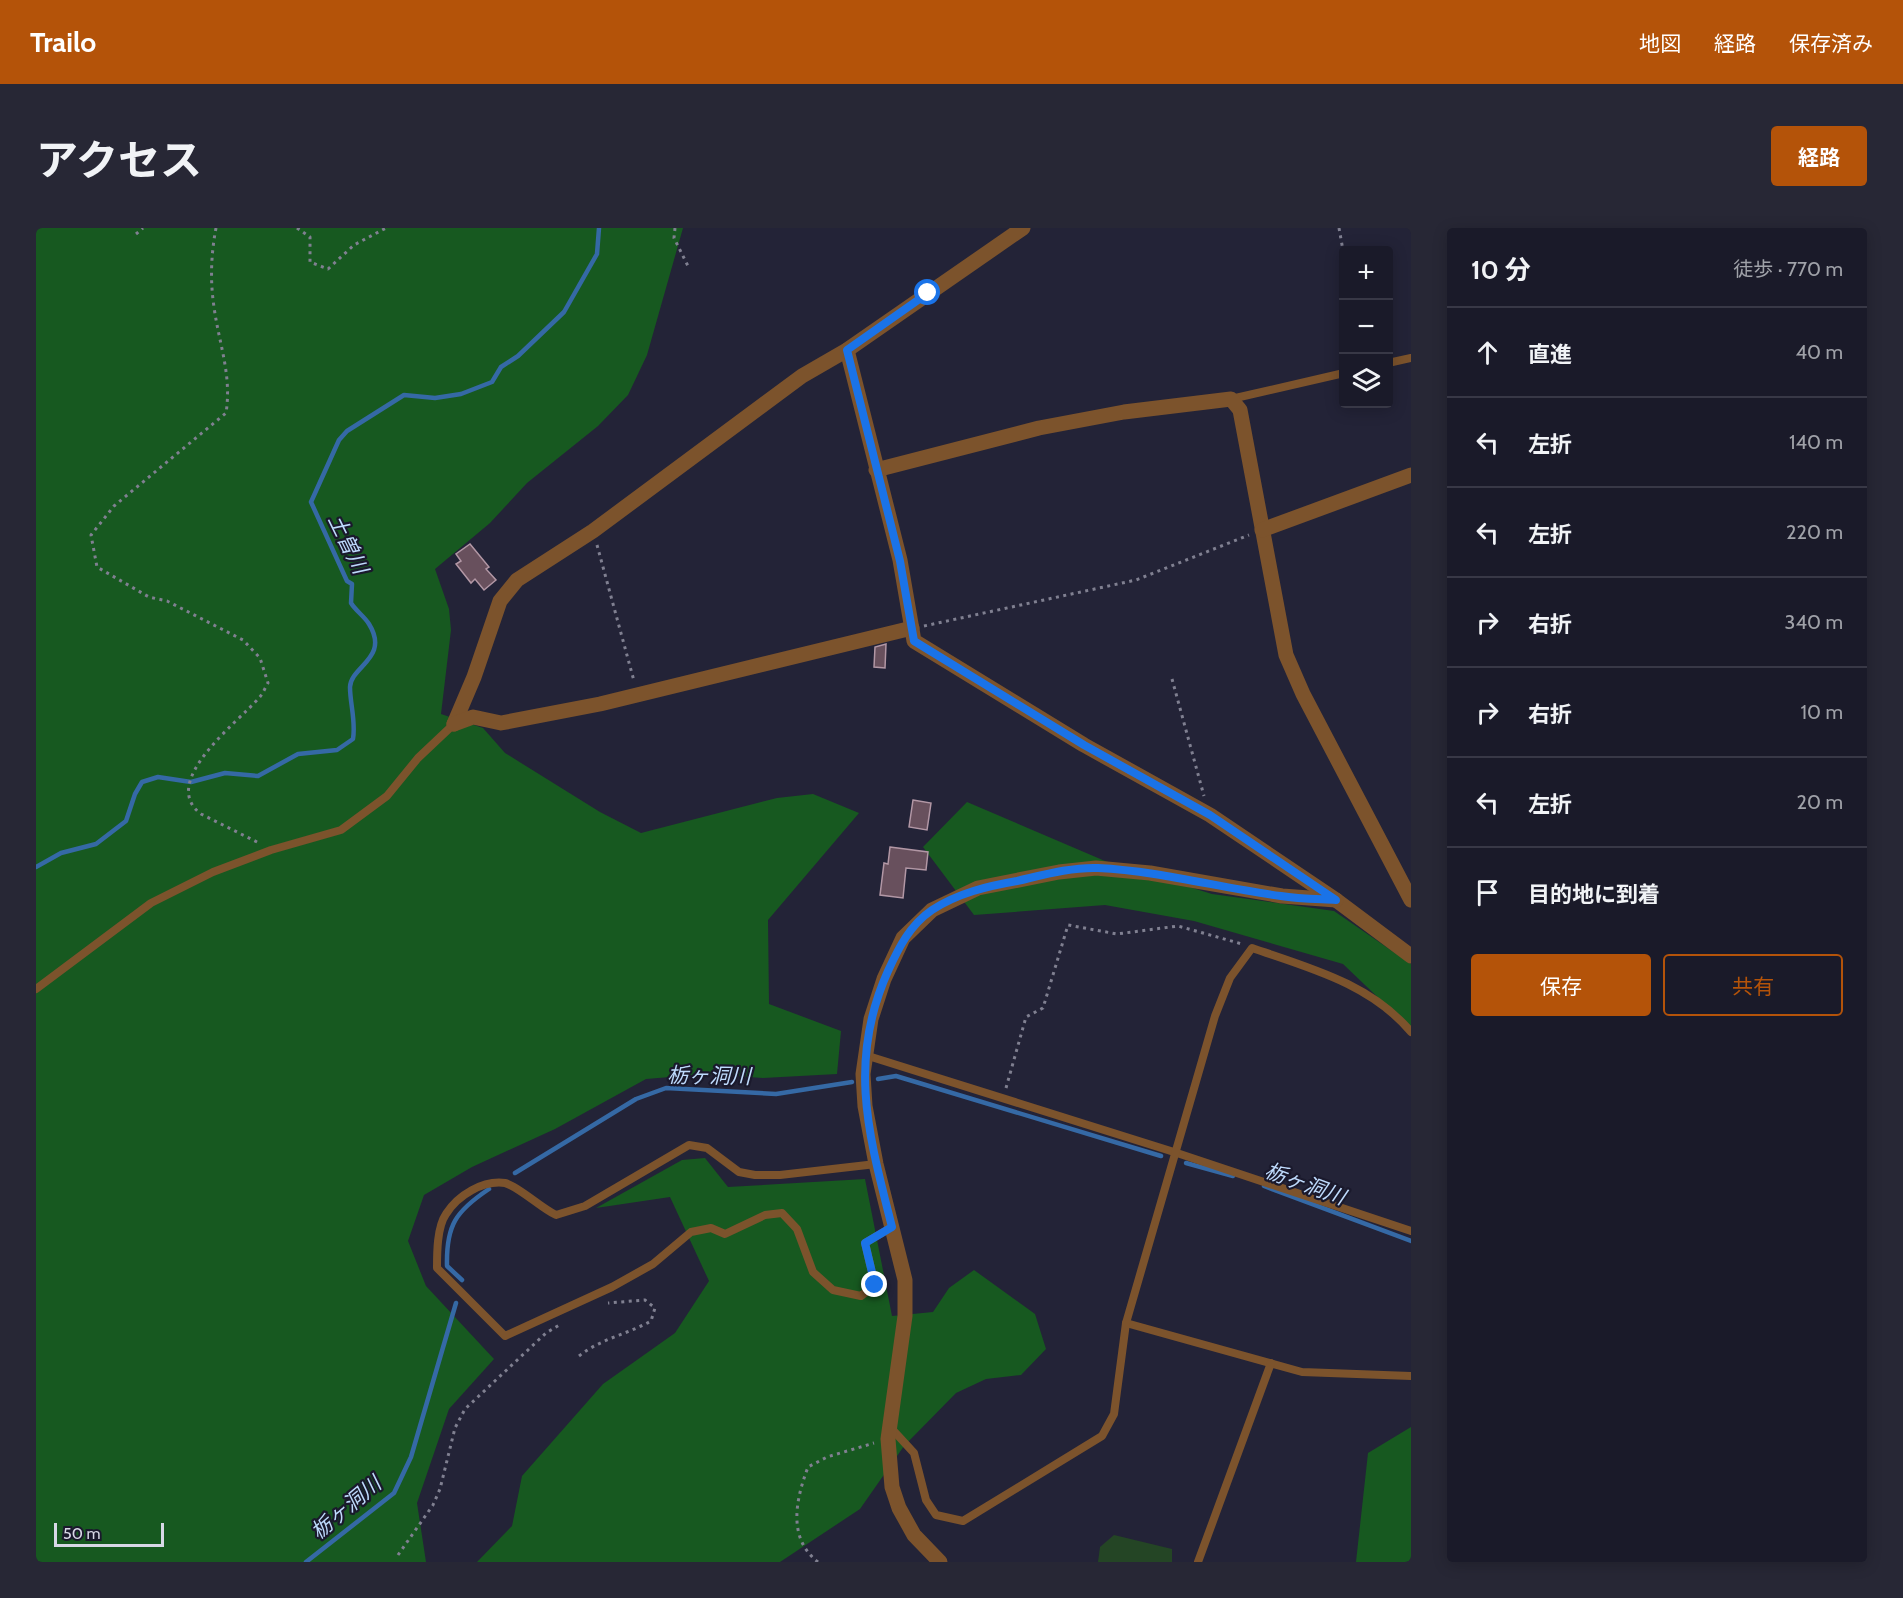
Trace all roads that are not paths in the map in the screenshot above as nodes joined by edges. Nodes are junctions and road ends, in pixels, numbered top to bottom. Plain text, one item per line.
1 (1023, 228) edge
2 (847, 350) junction
3 (1411, 358) edge
4 (1393, 362) edge
5 (1339, 375) edge
6 (1231, 399) junction
7 (876, 470) junction
8 (1411, 475) edge
9 (1262, 530) junction
10 (912, 628) junction
11 (454, 724) junction
12 (1336, 900) junction
13 (1411, 900) edge
14 (1411, 956) edge
15 (36, 989) edge
16 (1411, 1032) edge
17 (865, 1054) junction
18 (1174, 1152) junction
19 (876, 1164) junction
20 (892, 1227) junction
21 (1411, 1231) edge
22 (1126, 1323) junction
23 (1271, 1363) junction
24 (1411, 1376) edge
25 (889, 1434) junction
26 (940, 1562) edge
27 (1198, 1562) edge

1 - 2 street
2 - 7 street
2 - 11 street
3 - 4 lane
5 - 6 lane
6 - 7 street
6 - 9 street
7 - 10 street
8 - 9 street
9 - 13 street
10 - 11 street
10 - 12 street
11 - 15 lane
12 - 14 street
12 - 17 street
16 - 18 lane
17 - 18 lane
17 - 19 street
18 - 21 lane
18 - 22 lane
19 - 20 street
19 - 20 lane
20 - 25 street
22 - 23 lane
22 - 25 lane
23 - 24 lane
23 - 27 lane
25 - 26 street

